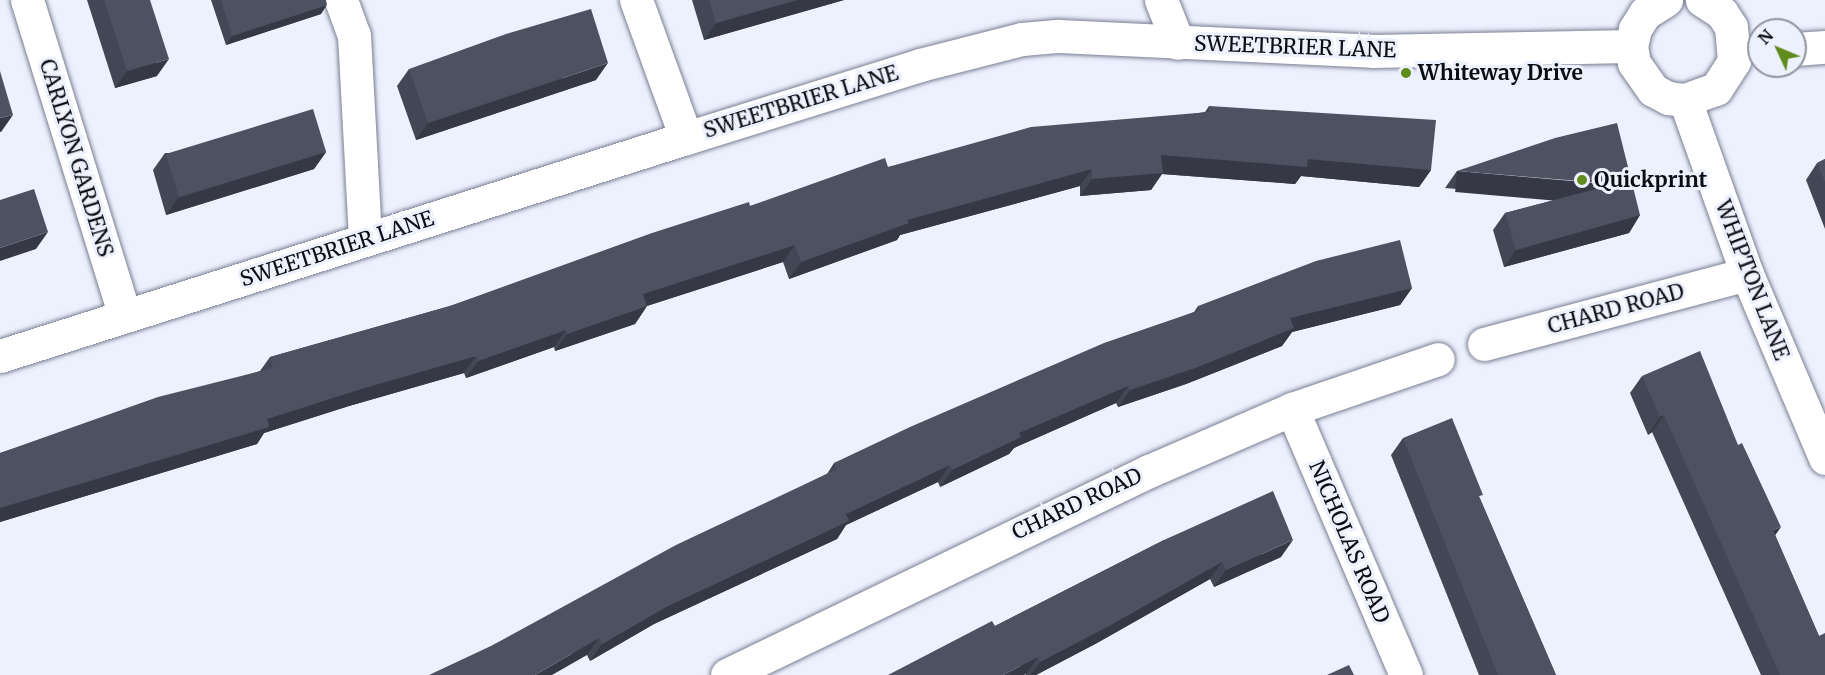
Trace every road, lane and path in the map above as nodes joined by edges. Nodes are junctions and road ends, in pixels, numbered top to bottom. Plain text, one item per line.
1 (27, 0) edge
2 (341, 0) edge
3 (636, 0) edge
4 (1161, 0) edge
5 (1666, 0) edge
6 (1702, 0) edge
7 (1178, 43) junction
8 (1631, 46) junction
9 (1747, 46) edge
10 (1825, 47) edge
11 (1807, 48) edge
12 (1685, 100) junction
13 (686, 138) junction
14 (365, 240) junction
15 (1747, 274) junction
16 (125, 316) junction
17 (1484, 344) dead end
18 (0, 356) edge
19 (1438, 358) dead end
20 (1292, 409) junction
21 (1825, 458) edge
22 (727, 675) edge
23 (1406, 675) edge

1 - 16 street, CARLYON GARDENS
2 - 14 street
3 - 13 street
4 - 7 street
5 - 8 street
6 - 9 street
7 - 8 street, SWEETBRIER LANE
7 - 13 street, SWEETBRIER LANE
8 - 12 street
9 - 12 street
10 - 11 street
12 - 15 street, WHIPTON LANE
13 - 14 street, SWEETBRIER LANE
14 - 16 street, SWEETBRIER LANE
15 - 17 street, CHARD ROAD
15 - 21 street, WHIPTON LANE
16 - 18 street, SWEETBRIER LANE
19 - 20 street, CHARD ROAD
20 - 22 street, CHARD ROAD
20 - 23 street, NICHOLAS ROAD

